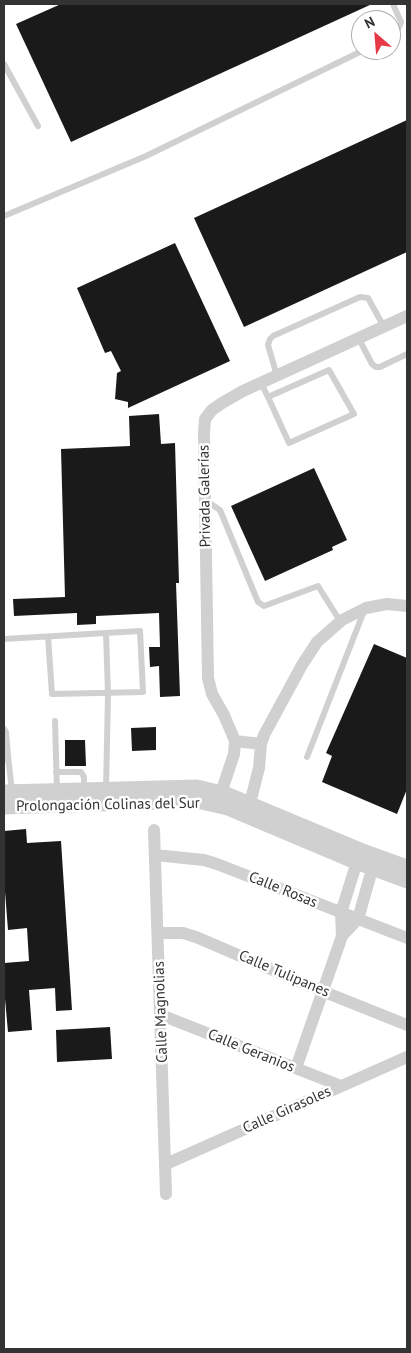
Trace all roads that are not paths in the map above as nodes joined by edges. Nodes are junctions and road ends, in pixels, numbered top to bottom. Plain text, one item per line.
1 (351, 56) edge
2 (4, 64) edge
3 (38, 126) dead end
4 (4, 216) edge
5 (407, 316) edge
6 (384, 327) junction
7 (358, 339) junction
8 (407, 354) edge
9 (276, 376) junction
10 (261, 383) junction
11 (268, 397) junction
12 (205, 500) junction
13 (407, 606) edge
14 (366, 608) junction
15 (340, 621) junction
16 (106, 633) junction
17 (48, 637) junction
18 (4, 639) edge
19 (108, 694) junction
20 (55, 721) dead end
21 (4, 729) edge
22 (235, 742) junction
23 (261, 744) junction
24 (307, 757) dead end
25 (6, 758) edge
26 (56, 772) junction
27 (57, 790) junction
28 (8, 791) edge
29 (106, 796) junction
30 (84, 797) junction
31 (220, 800) junction
32 (57, 805) junction
33 (4, 807) edge
34 (248, 810) junction
35 (154, 830) dead end
36 (155, 855) junction
37 (358, 856) junction
38 (374, 861) junction
39 (407, 867) edge
40 (407, 881) edge
41 (341, 913) junction
42 (358, 919) junction
43 (158, 933) junction
44 (342, 936) junction
45 (407, 938) edge
46 (322, 991) junction
47 (161, 1015) junction
48 (407, 1025) edge
49 (407, 1057) edge
50 (296, 1068) junction
51 (341, 1086) junction
52 (166, 1164) junction
53 (166, 1194) dead end

1 - 4 lane
2 - 3 lane
5 - 6 street, Privada Galerías
6 - 7 street, Privada Galerías
6 - 9 lane
7 - 8 lane
7 - 9 street, Privada Galerías
9 - 10 street, Privada Galerías
10 - 11 lane
10 - 12 street, Privada Galerías
11 - 11 lane
12 - 15 lane
12 - 22 street, Privada Galerías
13 - 14 street
14 - 15 street
14 - 24 lane
15 - 23 street
16 - 17 lane
16 - 19 lane
16 - 19 lane
17 - 18 lane
17 - 19 lane
19 - 29 lane
20 - 26 lane
21 - 25 lane
22 - 23 street
22 - 31 street
23 - 34 street
25 - 28 lane
26 - 27 lane
26 - 30 lane
27 - 28 street, Prolongación Colinas del Sur
27 - 30 street, Prolongación Colinas del Sur
27 - 32 lane
29 - 30 street, Prolongación Colinas del Sur
29 - 31 street, Prolongación Colinas del Sur
30 - 32 street, Prolongación Colinas del Sur
31 - 34 street, Prolongación Colinas del Sur
32 - 33 street, Prolongación Colinas del Sur
34 - 37 street, Prolongación Colinas del Sur
35 - 36 street, Calle Magnolias
36 - 41 street, Calle Rosas
36 - 43 street, Calle Magnolias
37 - 38 street, Prolongación Colinas del Sur
37 - 41 street
38 - 39 street, Prolongación Colinas del Sur
38 - 40 street, Prolongación Colinas del Sur
38 - 42 street
41 - 42 street, Calle Rosas
41 - 44 street
42 - 44 street
42 - 45 street, Calle Rosas
43 - 46 street, Calle Tulipanes
43 - 47 street, Calle Magnolias
44 - 46 street
46 - 48 street, Calle Tulipanes
46 - 50 street
47 - 50 street, Calle Geranios
47 - 52 street, Calle Magnolias
49 - 51 street, Calle Girasoles
50 - 51 street, Calle Geranios
51 - 52 street, Calle Girasoles
52 - 53 street, Calle Magnolias

